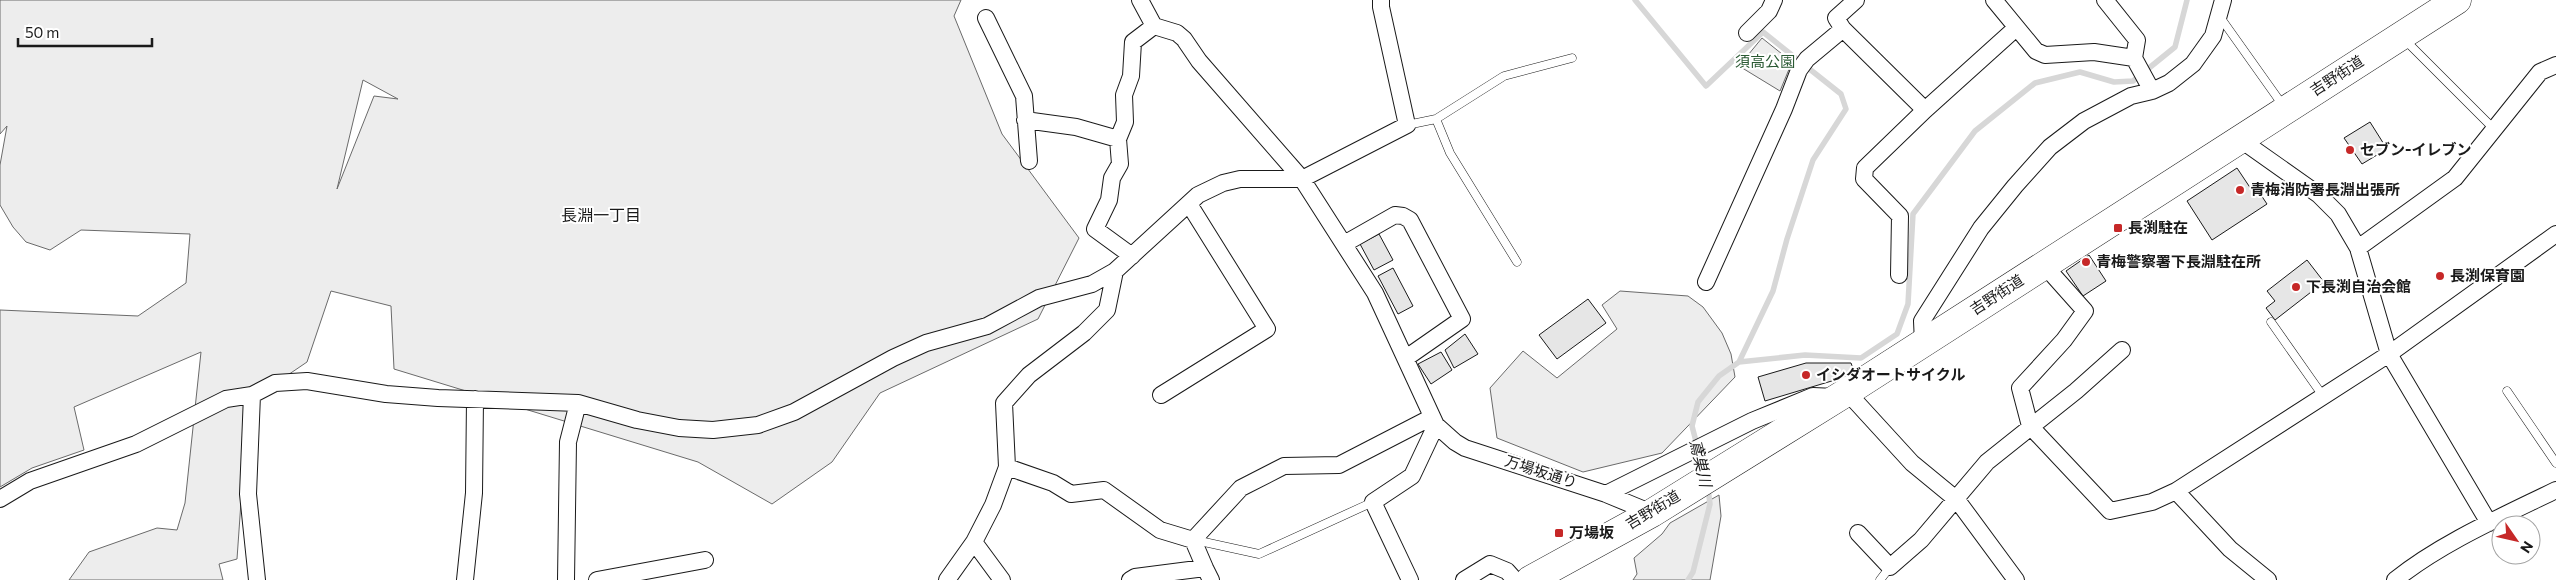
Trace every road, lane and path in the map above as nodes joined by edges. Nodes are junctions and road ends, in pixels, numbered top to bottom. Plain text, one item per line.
1 (1140, 0) edge
2 (1381, 0) edge
3 (1774, 0) edge
4 (1856, 0) edge
5 (1994, 0) edge
6 (2105, 0) edge
7 (2223, 0) edge
8 (2457, 0) edge
9 (2220, 16) junction
10 (986, 18) dead end
11 (1154, 26) junction
12 (2016, 28) junction
13 (1843, 29) junction
14 (1747, 33) dead end
15 (2401, 36) junction
16 (1572, 58) dead end
17 (2136, 60) junction
18 (2556, 65) edge
19 (2150, 88) junction
20 (1925, 110) junction
21 (2286, 110) junction
22 (1436, 119) junction
23 (1025, 120) junction
24 (1408, 125) junction
25 (2494, 130) junction
26 (1118, 139) junction
27 (2241, 140) junction
28 (1029, 161) dead end
29 (1302, 179) junction
30 (1189, 204) junction
31 (2556, 234) edge
32 (1344, 244) junction
33 (2358, 248) junction
34 (1132, 256) junction
35 (1516, 262) dead end
36 (2044, 265) junction
37 (1115, 271) junction
38 (1899, 275) dead end
39 (1706, 282) dead end
40 (2271, 322) dead end
41 (1923, 342) junction
42 (2122, 350) dead end
43 (2389, 354) junction
44 (1406, 358) junction
45 (2507, 391) dead end
46 (252, 394) junction
47 (1844, 394) junction
48 (1161, 395) dead end
49 (2323, 396) junction
50 (475, 399) junction
51 (578, 403) junction
52 (1434, 421) junction
53 (2030, 426) junction
54 (2556, 463) edge
55 (1007, 467) junction
56 (2556, 490) edge
57 (2176, 491) junction
58 (1606, 494) junction
59 (0, 499) edge
60 (1957, 500) junction
61 (1372, 502) junction
62 (1652, 513) junction
63 (2489, 523) junction
64 (1858, 534) dead end
65 (1193, 540) junction
66 (974, 542) junction
67 (705, 560) dead end
68 (1208, 574) edge
69 (1885, 574) edge
70 (652, 575) edge
71 (257, 580) edge
72 (465, 580) edge
73 (566, 580) edge
74 (597, 580) edge
75 (946, 580) edge
76 (1002, 580) edge
77 (1130, 580) edge
78 (1410, 580) edge
79 (1464, 580) edge
80 (1515, 580) edge
81 (1530, 580) edge
82 (2016, 580) edge
83 (2268, 580) edge
84 (2395, 580) edge

1 - 11 street
2 - 24 street
3 - 14 street
4 - 13 street
5 - 12 street
6 - 17 street
7 - 9 street
8 - 15 highway, 吉野街道
9 - 19 street
9 - 21 lane
10 - 23 street
11 - 26 street
11 - 29 street
12 - 17 street
12 - 20 street
13 - 20 street
13 - 39 street
15 - 21 highway, 吉野街道
15 - 25 lane
16 - 22 lane
17 - 19 street
18 - 25 street
19 - 41 street
20 - 38 street
21 - 27 highway, 吉野街道
22 - 24 lane
22 - 35 lane
23 - 26 street
23 - 28 street
24 - 29 street
25 - 33 street
26 - 34 street
27 - 33 street
27 - 36 highway, 吉野街道
29 - 30 street
29 - 32 street
30 - 34 street
30 - 48 street
31 - 43 street
32 - 44 street
32 - 44 street
33 - 43 street
34 - 37 street
36 - 41 highway, 吉野街道
36 - 53 street
37 - 51 street
37 - 55 street
40 - 49 lane
41 - 47 highway, 吉野街道
42 - 53 street
43 - 49 street
43 - 63 street
44 - 52 street
45 - 54 lane
46 - 50 street
46 - 59 street
46 - 71 street
47 - 58 street
47 - 60 street
47 - 62 highway, 吉野街道
49 - 57 street
50 - 51 street
50 - 72 street
51 - 73 street
52 - 58 street, 万場坂通り
52 - 61 street
52 - 65 street
53 - 57 street
53 - 60 street
55 - 65 street
55 - 66 street
56 - 63 street
57 - 83 street
58 - 62 street, 万場坂通り
60 - 69 street
60 - 82 street
61 - 65 lane
61 - 78 street
62 - 81 highway, 吉野街道
63 - 84 street
64 - 69 street
65 - 68 street
66 - 75 street
66 - 76 street
67 - 70 street
68 - 77 street
70 - 74 street
79 - 80 street

